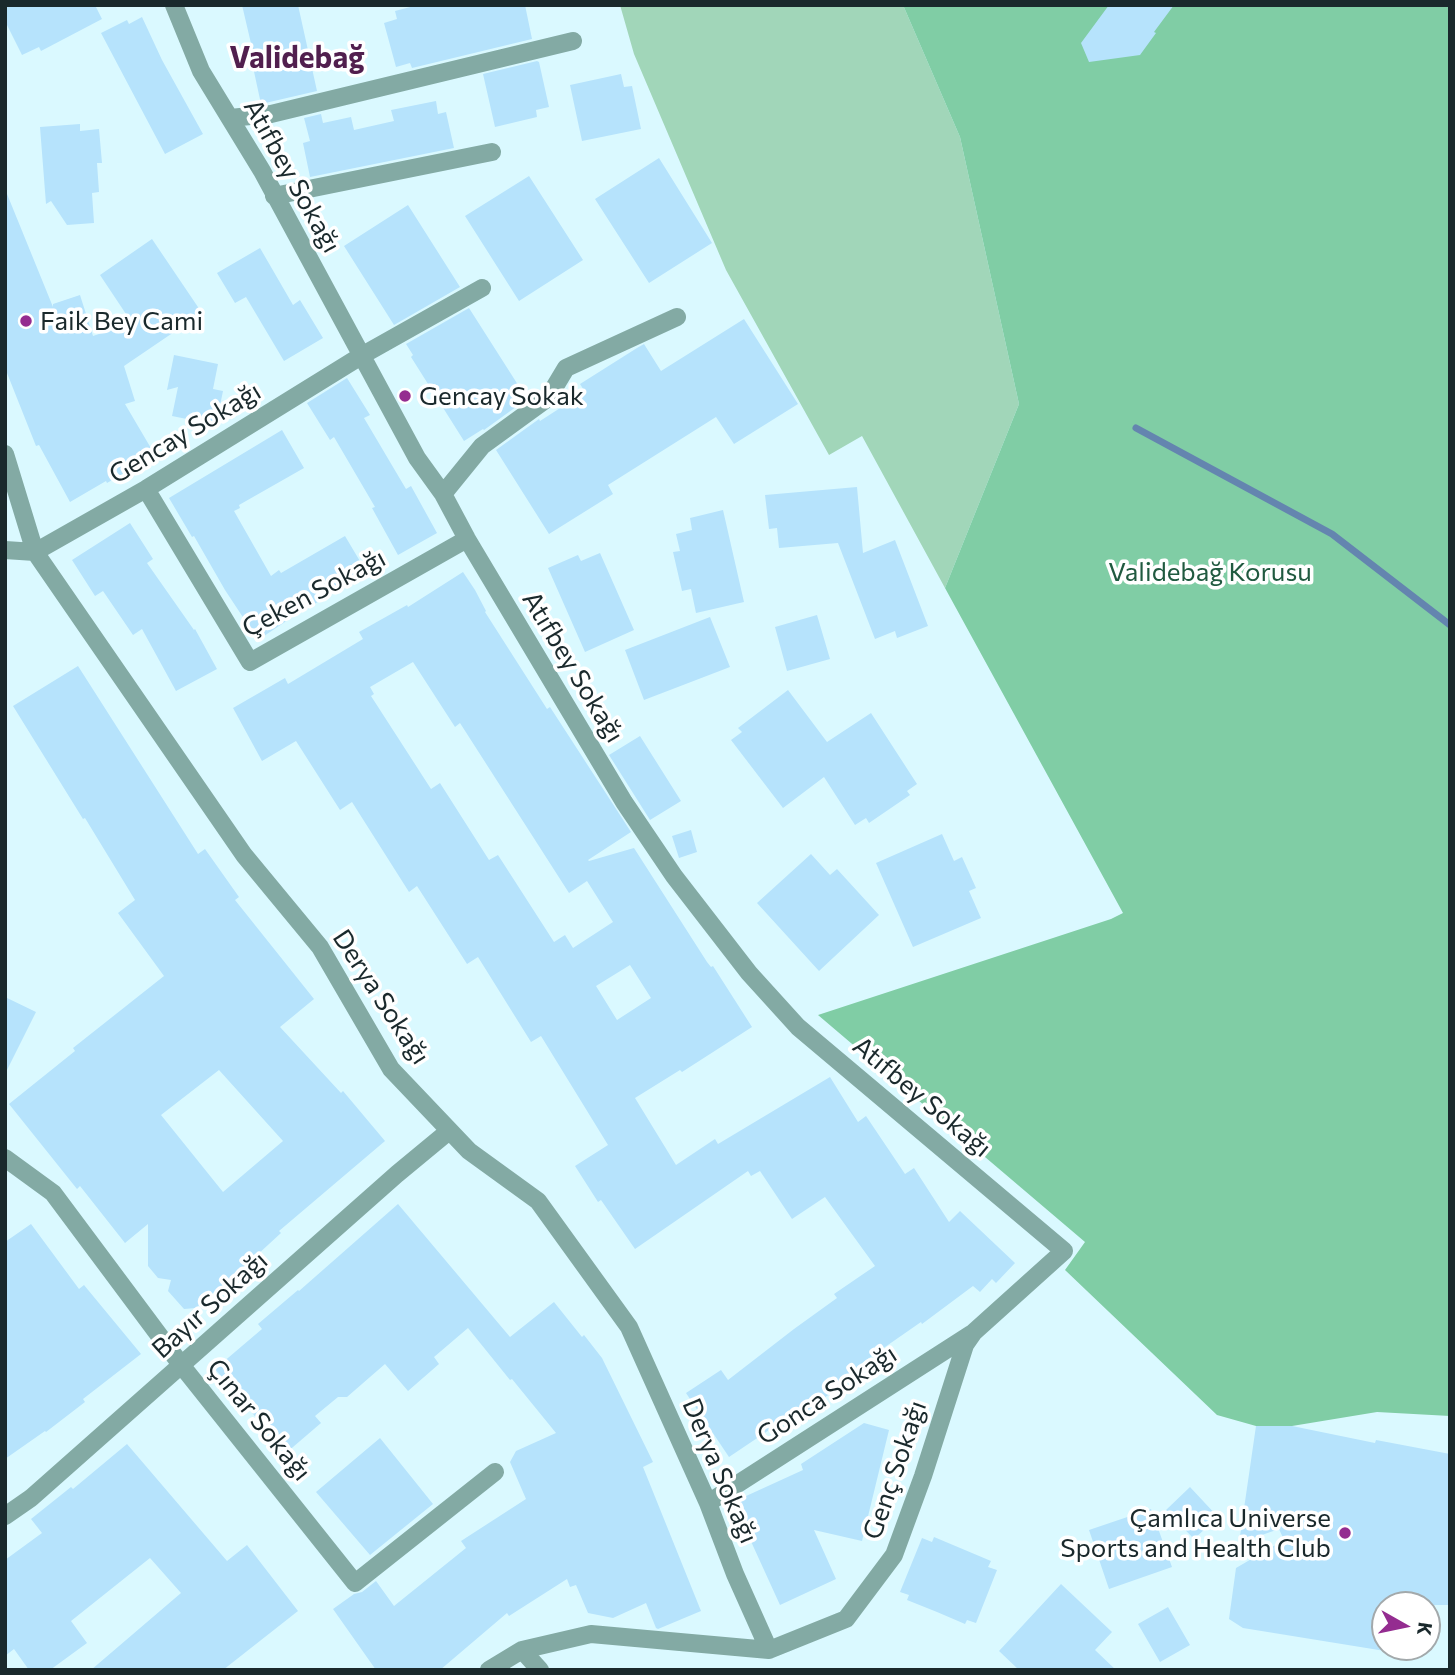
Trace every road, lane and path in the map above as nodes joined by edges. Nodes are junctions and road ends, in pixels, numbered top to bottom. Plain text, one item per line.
1 (174, 5) edge
2 (573, 41) dead end
3 (230, 118) junction
4 (492, 152) dead end
5 (274, 197) junction
6 (482, 288) dead end
7 (677, 317) dead end
8 (361, 356) junction
9 (5, 454) edge
10 (146, 489) junction
11 (443, 494) junction
12 (467, 539) junction
13 (5, 550) edge
14 (35, 552) junction
15 (449, 1131) junction
16 (5, 1158) edge
17 (1064, 1251) joint
18 (974, 1332) junction
19 (181, 1366) junction
20 (495, 1472) dead end
21 (708, 1503) junction
22 (5, 1516) edge
23 (522, 1650) junction
24 (769, 1650) junction
25 (489, 1670) edge
26 (540, 1670) edge

1 - 3 street, Atıfbey Sokağı
2 - 3 street
3 - 5 street, Atıfbey Sokağı
4 - 5 street
5 - 8 street, Atıfbey Sokağı
6 - 8 street, Gencay Sokağı
7 - 11 street
8 - 10 street, Gencay Sokağı
8 - 11 street, Atıfbey Sokağı
9 - 14 street, Derya Sokağı
10 - 12 street, Çeken Sokağı
10 - 14 street, Gencay Sokağı
11 - 12 street, Atıfbey Sokağı
12 - 17 street, Atıfbey Sokağı
13 - 14 street
14 - 15 street, Derya Sokağı
15 - 19 street, Bayır Sokağı
15 - 21 street, Derya Sokağı
16 - 19 street, Çınar Sokağı
17 - 18 street, Genç Sokağı
18 - 21 street, Gonca Sokağı
18 - 24 street, Genç Sokağı
19 - 20 street, Çınar Sokağı
19 - 22 street, Bayır Sokağı
21 - 24 street, Derya Sokağı
23 - 24 street, Genç Sokağı
23 - 25 street, Genç Sokağı
23 - 26 street

